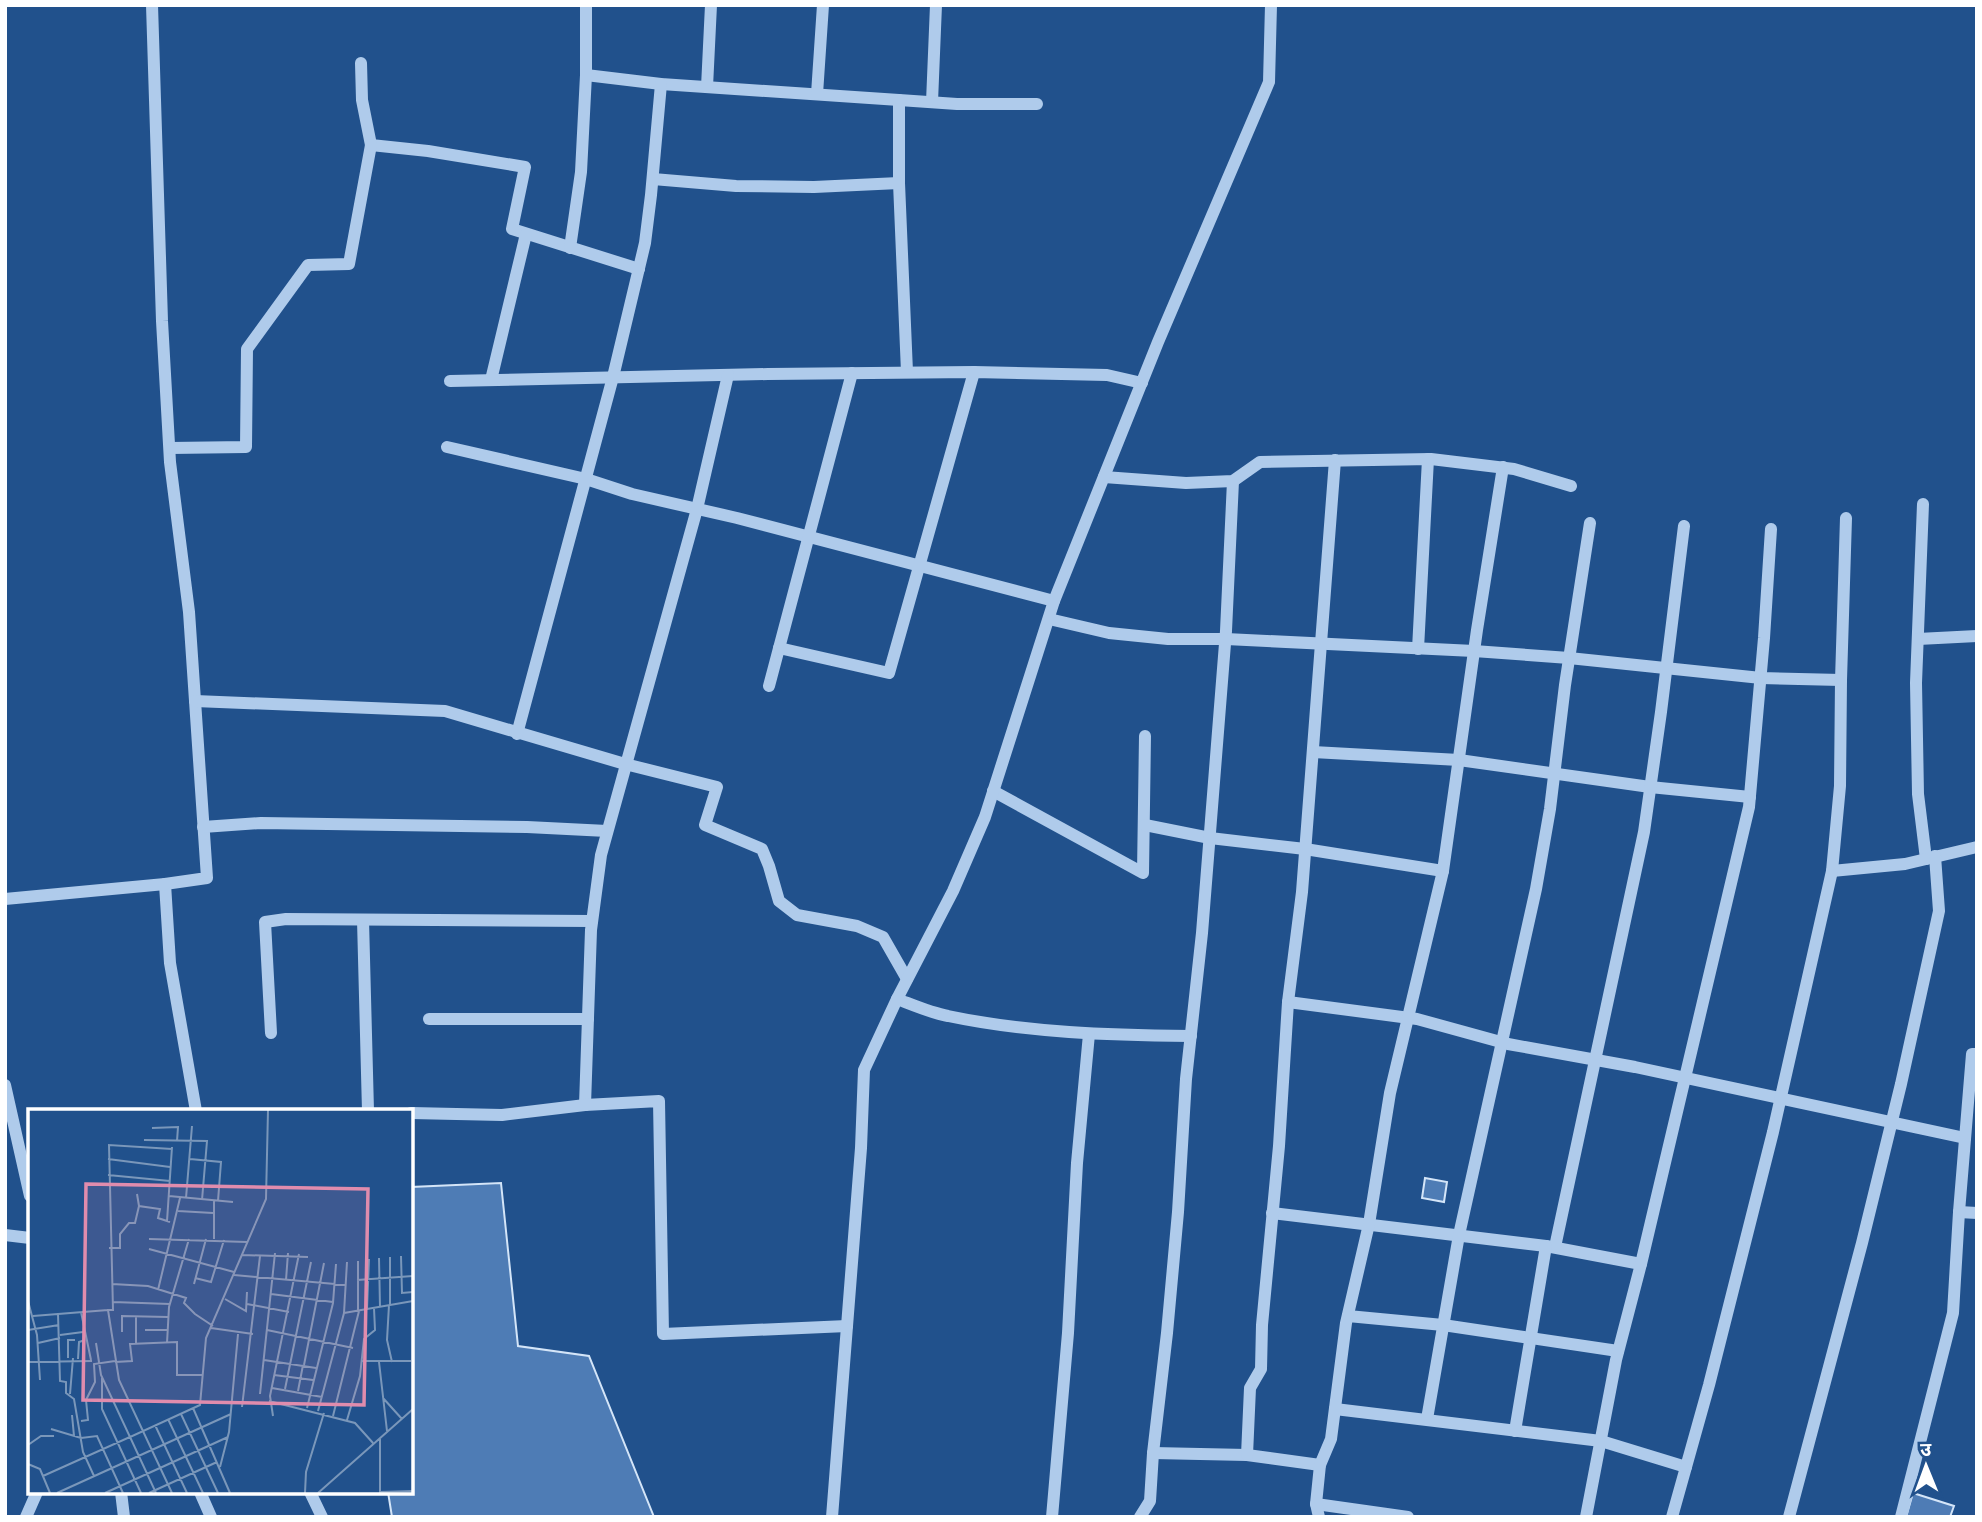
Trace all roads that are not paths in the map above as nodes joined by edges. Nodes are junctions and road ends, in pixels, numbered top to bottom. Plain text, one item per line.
1 (152, 5) edge
2 (586, 5) edge
3 (711, 5) edge
4 (823, 5) edge
5 (936, 5) edge
6 (1271, 5) edge
7 (361, 63) dead end
8 (586, 75) junction
9 (661, 84) junction
10 (707, 87) junction
11 (817, 94) junction
12 (899, 100) junction
13 (932, 102) junction
14 (1037, 104) dead end
15 (371, 145) junction
16 (653, 179) junction
17 (899, 183) junction
18 (526, 234) junction
19 (570, 248) junction
20 (639, 269) junction
21 (907, 372) junction
22 (974, 372) junction
23 (852, 373) junction
24 (728, 374) junction
25 (613, 377) junction
26 (491, 380) junction
27 (450, 381) dead end
28 (1142, 383) junction
29 (447, 447) dead end
30 (170, 448) junction
31 (1428, 459) junction
32 (1335, 460) junction
33 (1503, 467) junction
34 (1104, 477) junction
35 (586, 480) junction
36 (1233, 481) junction
37 (1571, 486) dead end
38 (1923, 504) dead end
39 (697, 509) junction
40 (1846, 518) dead end
41 (1590, 523) dead end
42 (1684, 526) dead end
43 (1771, 529) dead end
44 (808, 537) junction
45 (920, 566) junction
46 (1054, 601) junction
47 (1049, 619) junction
48 (1977, 636) edge
49 (1226, 639) junction
50 (1918, 639) junction
51 (1321, 644) junction
52 (779, 648) junction
53 (1418, 649) junction
54 (1474, 651) junction
55 (1569, 658) junction
56 (1667, 668) junction
57 (1761, 678) junction
58 (1841, 680) junction
59 (769, 686) dead end
60 (195, 701) junction
61 (517, 734) junction
62 (1145, 736) dead end
63 (1314, 752) junction
64 (1459, 760) junction
65 (625, 764) junction
66 (1554, 774) junction
67 (1650, 787) junction
68 (993, 791) junction
69 (1750, 797) junction
70 (1145, 825) junction
71 (204, 827) junction
72 (607, 831) junction
73 (1210, 838) junction
74 (1977, 847) edge
75 (1306, 849) junction
76 (1930, 857) junction
77 (1443, 871) junction
78 (1832, 871) junction
79 (165, 884) junction
80 (5, 899) edge
81 (363, 920) junction
82 (592, 921) junction
83 (907, 979) junction
84 (897, 999) junction
85 (1288, 1002) junction
86 (1408, 1018) junction
87 (429, 1019) dead end
88 (588, 1019) junction
89 (271, 1033) dead end
90 (1089, 1034) junction
91 (1191, 1036) junction
92 (1502, 1042) junction
93 (1977, 1054) edge
94 (1595, 1059) junction
95 (1685, 1078) junction
96 (6, 1091) edge
97 (1781, 1099) junction
98 (585, 1105) junction
99 (196, 1109) edge
100 (368, 1109) edge
101 (413, 1113) edge
102 (1892, 1122) junction
103 (1965, 1138) junction
104 (28, 1187) edge
105 (1959, 1212) junction
106 (1272, 1213) junction
107 (1977, 1213) edge
108 (1369, 1224) junction
109 (5, 1235) edge
110 (1460, 1235) junction
111 (28, 1238) edge
112 (1550, 1247) junction
113 (1641, 1264) junction
114 (1348, 1316) junction
115 (1443, 1325) junction
116 (847, 1326) junction
117 (1531, 1338) junction
118 (1618, 1351) junction
119 (1335, 1409) junction
120 (1427, 1419) junction
121 (1515, 1431) junction
122 (1601, 1441) junction
123 (1153, 1453) junction
124 (1247, 1455) junction
125 (1320, 1465) junction
126 (1686, 1467) junction
127 (36, 1494) edge
128 (121, 1494) edge
129 (201, 1494) edge
130 (311, 1494) edge
131 (1318, 1510) edge
132 (26, 1517) edge
133 (124, 1517) edge
134 (211, 1517) edge
135 (322, 1517) edge
136 (832, 1517) edge
137 (1052, 1517) edge
138 (1140, 1517) edge
139 (1408, 1517) edge
140 (1586, 1517) edge
141 (1672, 1517) edge
142 (1789, 1517) edge
143 (1901, 1517) edge

1 - 30 street
2 - 8 street
3 - 10 street
4 - 11 street
5 - 13 street
6 - 28 street
7 - 15 street
8 - 9 street
8 - 19 street
9 - 10 street
9 - 16 street
10 - 11 street
11 - 12 street
12 - 13 street
12 - 17 street
13 - 14 street
15 - 18 street
15 - 30 street
16 - 17 street
16 - 20 street
17 - 21 street
18 - 19 street
18 - 26 street
19 - 20 street
20 - 25 street
21 - 22 street
21 - 23 street
22 - 28 street
22 - 45 street
23 - 24 street
23 - 44 street
24 - 25 street
24 - 39 street
25 - 26 street
25 - 35 street
26 - 27 street
28 - 34 street
29 - 35 street
30 - 60 street
31 - 32 street
31 - 33 street
31 - 53 street
32 - 36 street
32 - 51 street
33 - 37 street
33 - 54 street
34 - 36 street
34 - 46 street
35 - 39 street
35 - 61 street
36 - 49 street
38 - 50 street
39 - 44 street
39 - 65 street
40 - 58 street
41 - 55 street
42 - 56 street
43 - 57 street
44 - 45 street
44 - 52 street
45 - 46 street
45 - 52 street
46 - 47 street
47 - 49 street
47 - 68 street
48 - 50 street
49 - 51 street
49 - 73 street
50 - 76 street
51 - 53 street
51 - 63 street
52 - 59 street
53 - 54 street
54 - 55 street
54 - 64 street
55 - 56 street
55 - 66 street
56 - 57 street
56 - 67 street
57 - 58 street
57 - 69 street
58 - 78 street
60 - 61 street
60 - 71 street
61 - 65 street
62 - 70 street
63 - 64 street
63 - 75 street
64 - 66 street
64 - 77 street
65 - 72 street
65 - 83 street
66 - 67 street
66 - 92 street
67 - 69 street
67 - 94 street
68 - 70 street
68 - 83 street
69 - 95 street
70 - 73 street
71 - 72 street
71 - 79 street
72 - 82 street
73 - 75 street
73 - 91 street
74 - 76 street
75 - 77 street
75 - 85 street
76 - 78 street
76 - 102 street
77 - 86 street
78 - 97 street
79 - 80 street
79 - 99 street
81 - 82 street
81 - 89 street
81 - 100 street
82 - 88 street
83 - 84 street
84 - 90 street
84 - 116 street
85 - 86 street
85 - 106 street
86 - 92 street
86 - 108 street
87 - 88 street
88 - 98 street
90 - 91 street
90 - 137 street
91 - 123 street
92 - 94 street
92 - 110 street
93 - 103 street
94 - 95 street
94 - 112 street
95 - 97 street
95 - 113 street
96 - 104 street
97 - 102 street
97 - 126 street
98 - 101 street
98 - 116 street
102 - 103 street
102 - 142 street
103 - 105 street
105 - 107 street
105 - 143 street
106 - 108 street
106 - 124 street
108 - 110 street
108 - 114 street
109 - 111 street
110 - 112 street
110 - 115 street
112 - 113 street
112 - 117 street
113 - 118 street
114 - 115 street
114 - 119 street
115 - 117 street
115 - 120 street
116 - 136 street
117 - 118 street
117 - 121 street
118 - 122 street
119 - 120 street
119 - 125 street
120 - 121 street
121 - 122 street
122 - 126 street
122 - 140 street
123 - 124 street
123 - 138 street
124 - 125 street
125 - 131 street
126 - 141 street
127 - 132 street
128 - 133 street
129 - 134 street
130 - 135 street
131 - 139 street

